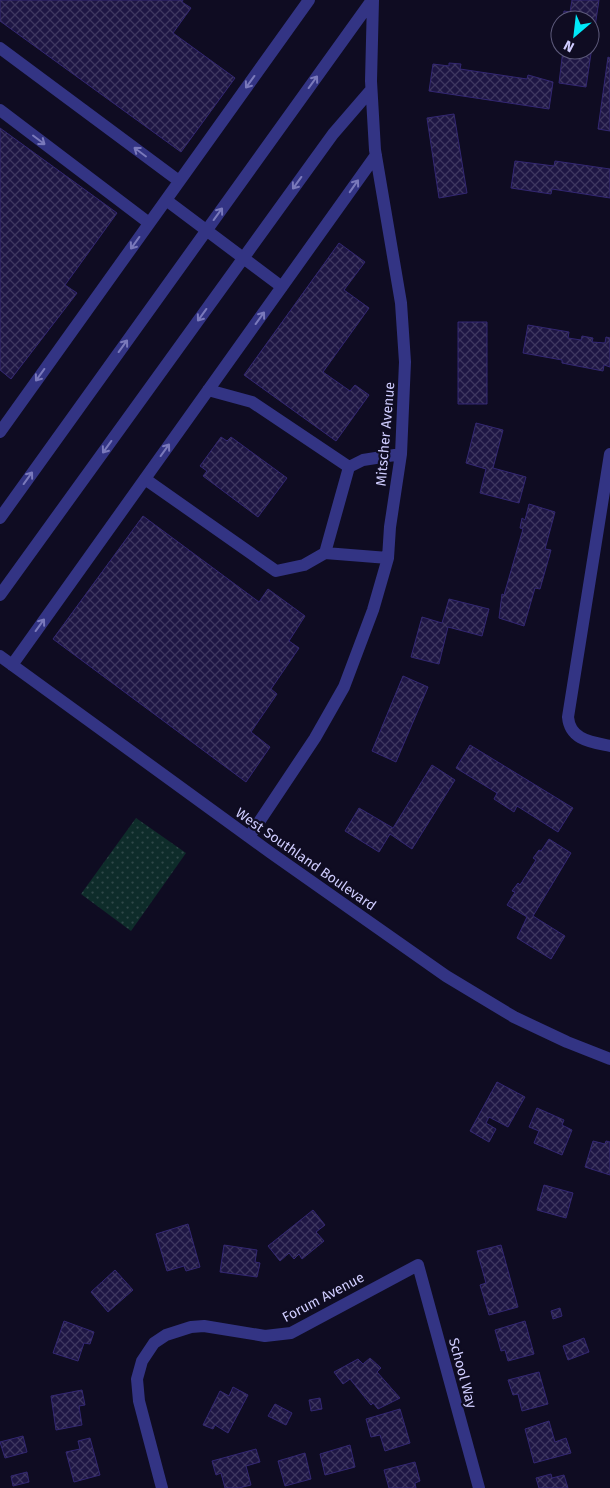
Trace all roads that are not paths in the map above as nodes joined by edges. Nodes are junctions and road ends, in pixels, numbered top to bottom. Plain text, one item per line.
1 (309, 0) edge
2 (372, 0) edge
3 (0, 48) edge
4 (371, 90) junction
5 (0, 110) edge
6 (376, 155) junction
7 (179, 181) junction
8 (166, 200) junction
9 (149, 223) junction
10 (206, 231) junction
11 (243, 258) junction
12 (282, 287) junction
13 (208, 390) junction
14 (0, 432) edge
15 (401, 454) junction
16 (610, 454) edge
17 (348, 467) junction
18 (144, 479) junction
19 (0, 518) edge
20 (325, 553) junction
21 (388, 558) junction
22 (0, 595) edge
23 (0, 656) edge
24 (12, 665) junction
25 (610, 746) edge
26 (249, 837) junction
27 (610, 1059) edge
28 (418, 1265) joint
29 (162, 1488) edge
30 (479, 1488) edge

1 -> 7 street
2 - 4 street, Mitscher Avenue
10 -> 2 street
7 -> 3 street
4 - 6 street, Mitscher Avenue
4 -> 11 street
5 -> 9 street
12 -> 6 street
6 - 15 street, Mitscher Avenue
7 - 8 street
8 - 9 street
8 - 10 street
9 -> 14 street
10 - 11 street
19 -> 10 street
11 - 12 street
11 -> 22 street
13 -> 12 street
13 - 17 street
18 -> 13 street
15 - 17 street
15 - 21 street, Mitscher Avenue
16 - 25 street
17 - 20 street
18 - 20 street
24 -> 18 street
20 - 21 street
21 - 26 street, Mitscher Avenue
23 - 24 street, West Southland Boulevard
24 - 26 street, West Southland Boulevard
26 - 27 street, West Southland Boulevard
28 - 29 street, Forum Avenue
28 - 30 street, School Way

